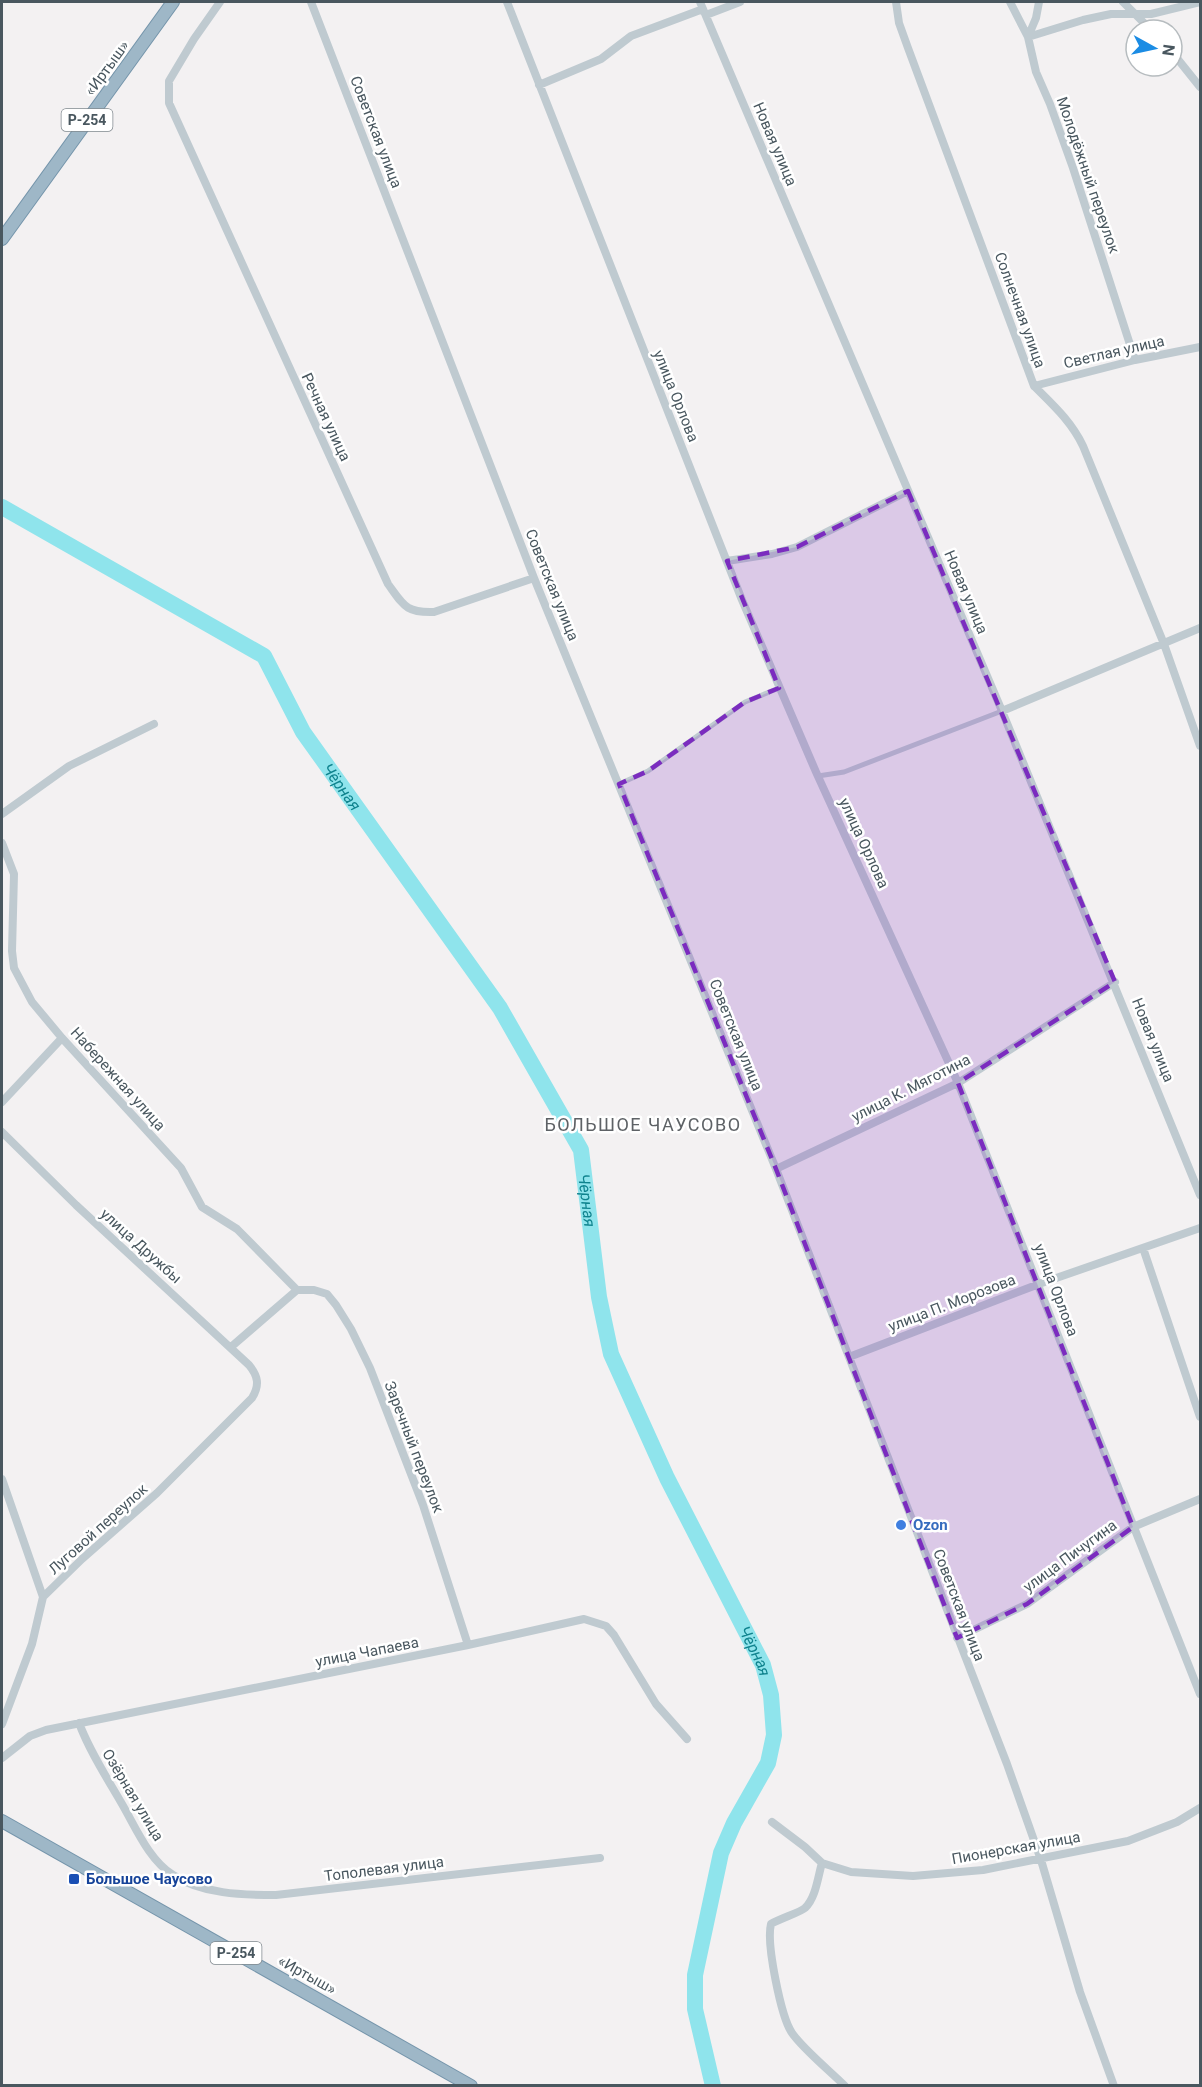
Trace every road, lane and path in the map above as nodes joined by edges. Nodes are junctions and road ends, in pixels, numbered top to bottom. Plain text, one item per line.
1 (173, 2) edge
2 (220, 2) edge
3 (311, 2) edge
4 (507, 2) edge
5 (740, 2) edge
6 (896, 2) edge
7 (1010, 2) edge
8 (1039, 2) edge
9 (1123, 2) edge
10 (1200, 2) edge
11 (703, 8) edge
12 (1136, 14) junction
13 (1140, 18) edge
14 (1028, 37) junction
15 (1184, 67) edge
16 (539, 85) junction
17 (1200, 87) edge
18 (2, 239) edge
19 (1200, 347) edge
20 (1135, 360) junction
21 (1034, 386) junction
22 (908, 491) junction
23 (728, 561) junction
24 (534, 578) junction
25 (1200, 628) edge
26 (1164, 644) junction
27 (779, 688) junction
28 (1002, 711) junction
29 (154, 724) dead end
30 (1200, 746) edge
31 (818, 776) junction
32 (619, 784) junction
33 (2, 814) edge
34 (2, 843) edge
35 (1114, 982) junction
36 (62, 1038) junction
37 (958, 1083) junction
38 (2, 1102) edge
39 (2, 1132) edge
40 (776, 1169) junction
41 (1200, 1195) edge
42 (1200, 1228) edge
43 (1143, 1248) junction
44 (1039, 1284) junction
45 (297, 1290) junction
46 (231, 1347) junction
47 (849, 1357) junction
48 (258, 1382) joint
49 (1200, 1417) edge
50 (2, 1479) edge
51 (1200, 1499) edge
52 (1133, 1527) junction
53 (43, 1597) junction
54 (957, 1638) junction
55 (468, 1645) junction
56 (1200, 1694) edge
57 (79, 1723) junction
58 (2, 1724) edge
59 (687, 1739) dead end
60 (2, 1758) edge
61 (1200, 1808) edge
62 (2, 1821) edge
63 (772, 1822) dead end
64 (600, 1858) dead end
65 (1041, 1860) junction
66 (822, 1863) junction
67 (173, 1875) joint
68 (471, 2085) edge
69 (845, 2085) edge
70 (1114, 2085) edge

1 - 18 highway, «Иртыш» / Р-254
2 - 24 street, Речная улица
3 - 24 street, Советская улица
4 - 16 street, улица Орлова
5 - 11 street
6 - 21 street, Солнечная улица
7 - 14 street, Молодёжный переулок
8 - 14 street
9 - 12 street
10 - 12 street
11 - 16 street
11 - 22 street, Новая улица
12 - 13 street
12 - 14 street
14 - 20 street, Молодёжный переулок
15 - 17 street
16 - 23 street, улица Орлова
19 - 20 street, Светлая улица
20 - 21 street, Светлая улица
21 - 26 street, Солнечная улица
22 - 23 street
22 - 28 street, Новая улица
23 - 27 street, улица Орлова
24 - 32 street, Советская улица
25 - 26 street
26 - 28 street
26 - 30 street, Солнечная улица
27 - 31 street, улица Орлова
27 - 32 street
28 - 31 street
28 - 35 street, Новая улица
29 - 33 street
31 - 37 street, улица Орлова
32 - 40 street, Советская улица
34 - 36 street, Набережная улица
35 - 37 street, улица К. Мяготина
35 - 41 street, Новая улица
36 - 38 street
36 - 45 street, Набережная улица
37 - 40 street, улица К. Мяготина
37 - 44 street, улица Орлова
39 - 46 street, улица Дружбы
40 - 47 street, Советская улица
42 - 43 street, улица П. Морозова
43 - 44 street, улица П. Морозова
43 - 49 street
44 - 47 street, улица П. Морозова
44 - 52 street, улица Орлова
45 - 46 street
45 - 55 street, Заречный переулок
46 - 48 street, улица Дружбы
47 - 54 street, Советская улица
48 - 53 street, Луговой переулок
50 - 53 street
51 - 52 street, улица Пичугина
52 - 54 street, улица Пичугина
52 - 56 street, улица Орлова
53 - 58 street
54 - 65 street, Советская улица
55 - 57 street, улица Чапаева
55 - 59 street, улица Чапаева
57 - 60 street, улица Чапаева
57 - 67 street, Озёрная улица
61 - 65 street, Пионерская улица
62 - 68 highway, «Иртыш» / Р-254
63 - 66 street, Пионерская улица
64 - 67 street, Тополевая улица
65 - 66 street, Пионерская улица
65 - 70 street, Советская улица
66 - 69 street

